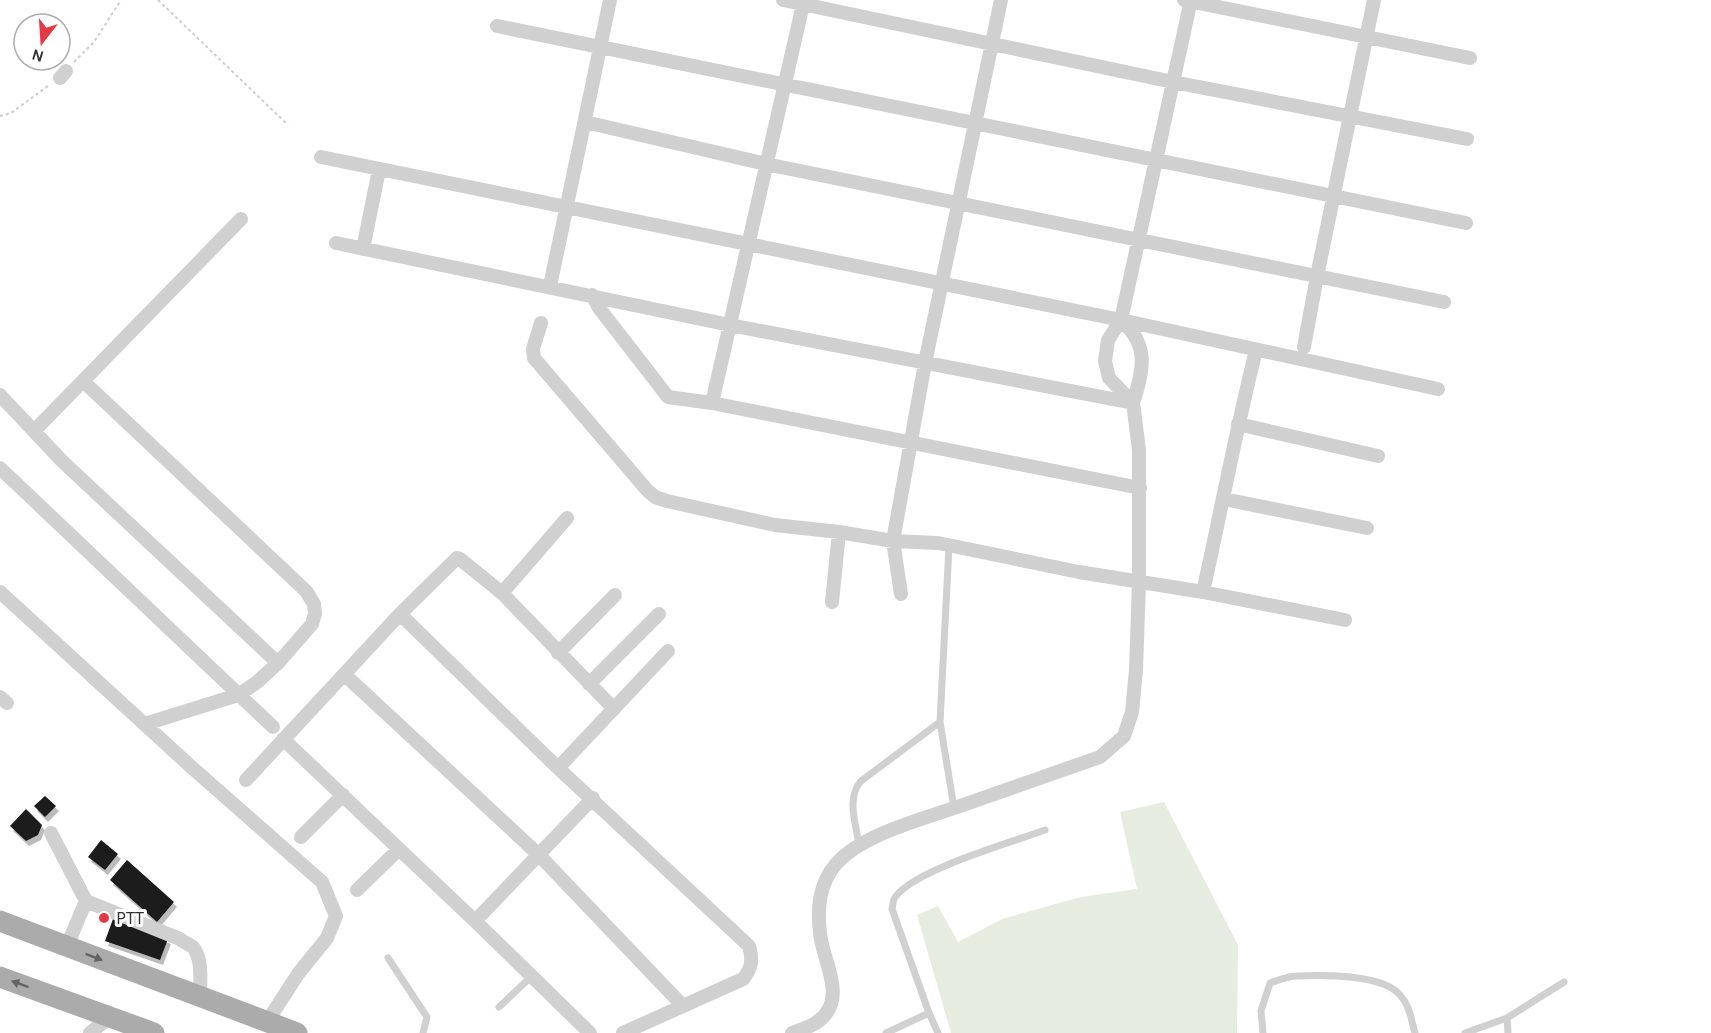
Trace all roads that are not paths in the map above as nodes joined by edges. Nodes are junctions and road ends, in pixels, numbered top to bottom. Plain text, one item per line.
1 (610, 0) edge
2 (783, 0) edge
3 (1001, 0) edge
4 (1374, 0) edge
5 (1188, 1) edge
6 (803, 2) edge
7 (498, 26) dead end
8 (1366, 38) junction
9 (992, 44) junction
10 (600, 48) junction
11 (1470, 58) dead end
12 (1173, 82) junction
13 (784, 85) junction
14 (1350, 116) junction
15 (585, 122) junction
16 (975, 124) junction
17 (1467, 139) dead end
18 (321, 157) dead end
19 (1157, 160) junction
20 (766, 164) junction
21 (379, 170) junction
22 (1333, 197) junction
23 (959, 204) junction
24 (565, 207) junction
25 (241, 219) dead end
26 (1466, 223) dead end
27 (1139, 240) junction
28 (336, 243) dead end
29 (748, 244) junction
30 (363, 249) junction
31 (1317, 276) junction
32 (941, 285) junction
33 (550, 286) junction
34 (592, 295) junction
35 (1444, 302) dead end
36 (1121, 320) junction
37 (540, 323) dead end
38 (730, 325) junction
39 (1304, 347) dead end
40 (1256, 350) junction
41 (925, 363) junction
42 (83, 381) junction
43 (1438, 389) dead end
44 (0, 394) edge
45 (1133, 403) junction
46 (712, 404) junction
47 (1238, 424) junction
48 (34, 430) junction
49 (911, 444) junction
50 (1378, 456) dead end
51 (0, 468) edge
52 (1140, 488) junction
53 (1224, 499) junction
54 (567, 518) dead end
55 (1367, 528) dead end
56 (839, 532) junction
57 (893, 541) junction
58 (949, 546) junction
59 (1139, 582) junction
60 (0, 592) edge
61 (1203, 592) junction
62 (502, 593) junction
63 (901, 594) dead end
64 (615, 596) dead end
65 (832, 602) dead end
66 (400, 614) junction
67 (659, 614) dead end
68 (1346, 620) dead end
69 (669, 651) dead end
70 (558, 653) junction
71 (278, 663) junction
72 (345, 675) junction
73 (589, 684) junction
74 (238, 695) junction
75 (614, 709) junction
76 (940, 722) junction
77 (145, 724) junction
78 (273, 728) dead end
79 (283, 739) junction
80 (558, 768) junction
81 (246, 780) dead end
82 (344, 795) junction
83 (593, 798) junction
84 (954, 808) junction
85 (1045, 830) dead end
86 (51, 833) dead end
87 (301, 837) dead end
88 (860, 846) junction
89 (399, 849) junction
90 (538, 854) junction
91 (357, 890) dead end
92 (86, 901) junction
93 (0, 921) edge
94 (475, 921) junction
95 (67, 946) junction
96 (388, 958) dead end
97 (532, 976) junction
98 (0, 977) edge
99 (1564, 982) dead end
100 (200, 997) junction
101 (683, 1006) junction
102 (499, 1007) dead end
103 (929, 1013) junction
104 (110, 1017) junction
105 (1508, 1018) junction
106 (267, 1022) junction
107 (90, 1033) edge
108 (153, 1033) edge
109 (297, 1033) edge
110 (423, 1033) edge
111 (590, 1033) edge
112 (623, 1033) edge
113 (792, 1033) edge
114 (886, 1033) edge
115 (938, 1033) edge
116 (1263, 1033) edge
117 (1415, 1033) edge
118 (1465, 1033) edge
119 (1508, 1033) edge

1 - 10 street
2 - 6 street
3 - 9 street
4 - 8 street
5 - 8 street
5 - 12 street
6 - 9 street
6 - 13 street
7 - 10 street
8 - 11 street
8 - 14 street
9 - 12 street
9 - 16 street
10 - 13 street
10 - 15 street
12 - 14 street
12 - 19 street
13 - 16 street
13 - 20 street
14 - 17 street
14 - 22 street
15 - 20 street
15 - 24 street
16 - 19 street
16 - 23 street
18 - 21 street
19 - 22 street
19 - 27 street
20 - 23 street
20 - 29 street
21 - 24 street
21 - 30 street
22 - 26 street
22 - 31 street
23 - 27 street
23 - 32 street
24 - 29 street
24 - 33 street
25 - 42 street
27 - 31 street
27 - 36 street
28 - 30 street
29 - 32 street
29 - 38 street
30 - 33 street
31 - 35 street
31 - 39 street
32 - 36 street
32 - 41 street
33 - 34 street
34 - 38 street
34 - 46 street
36 - 40 street
36 - 45 street
36 - 45 street
37 - 56 street
38 - 41 street
38 - 46 street
40 - 43 street
40 - 47 street
41 - 45 street
41 - 49 street
42 - 48 street
42 - 71 street
44 - 48 street
45 - 52 street
46 - 49 street
47 - 50 street
47 - 53 street
48 - 71 street
49 - 52 street
49 - 57 street
51 - 74 street
52 - 59 street
53 - 55 street
53 - 61 street
54 - 62 street
56 - 57 street
56 - 65 street
57 - 58 street
57 - 63 street
58 - 59 street
58 - 76 lane
59 - 61 street
59 - 84 street
60 - 77 street
61 - 68 street
62 - 66 street
62 - 70 street
64 - 70 street
66 - 72 street
66 - 80 street
67 - 73 street
69 - 75 street
70 - 73 street
71 - 74 street
72 - 79 street
72 - 90 street
73 - 75 street
74 - 77 street
74 - 78 street
75 - 80 street
76 - 84 lane
76 - 88 lane
77 - 106 street
79 - 81 street
79 - 82 street
80 - 83 street
82 - 87 street
82 - 89 street
83 - 90 street
83 - 101 street
84 - 88 street
85 - 103 lane
86 - 92 street
88 - 113 street
89 - 91 street
89 - 94 street
90 - 94 street
90 - 101 street
92 - 95 street
92 - 100 street
93 - 95 main road
94 - 97 street
95 -> 100 main road
96 - 110 lane
97 - 102 lane
97 - 111 street
104 -> 98 main road
99 - 105 lane
100 - 106 main road
101 - 112 street
103 - 114 lane
103 - 115 lane
104 - 107 street
104 - 108 main road
105 - 118 lane
105 - 119 lane
106 - 109 main road
116 - 117 lane

